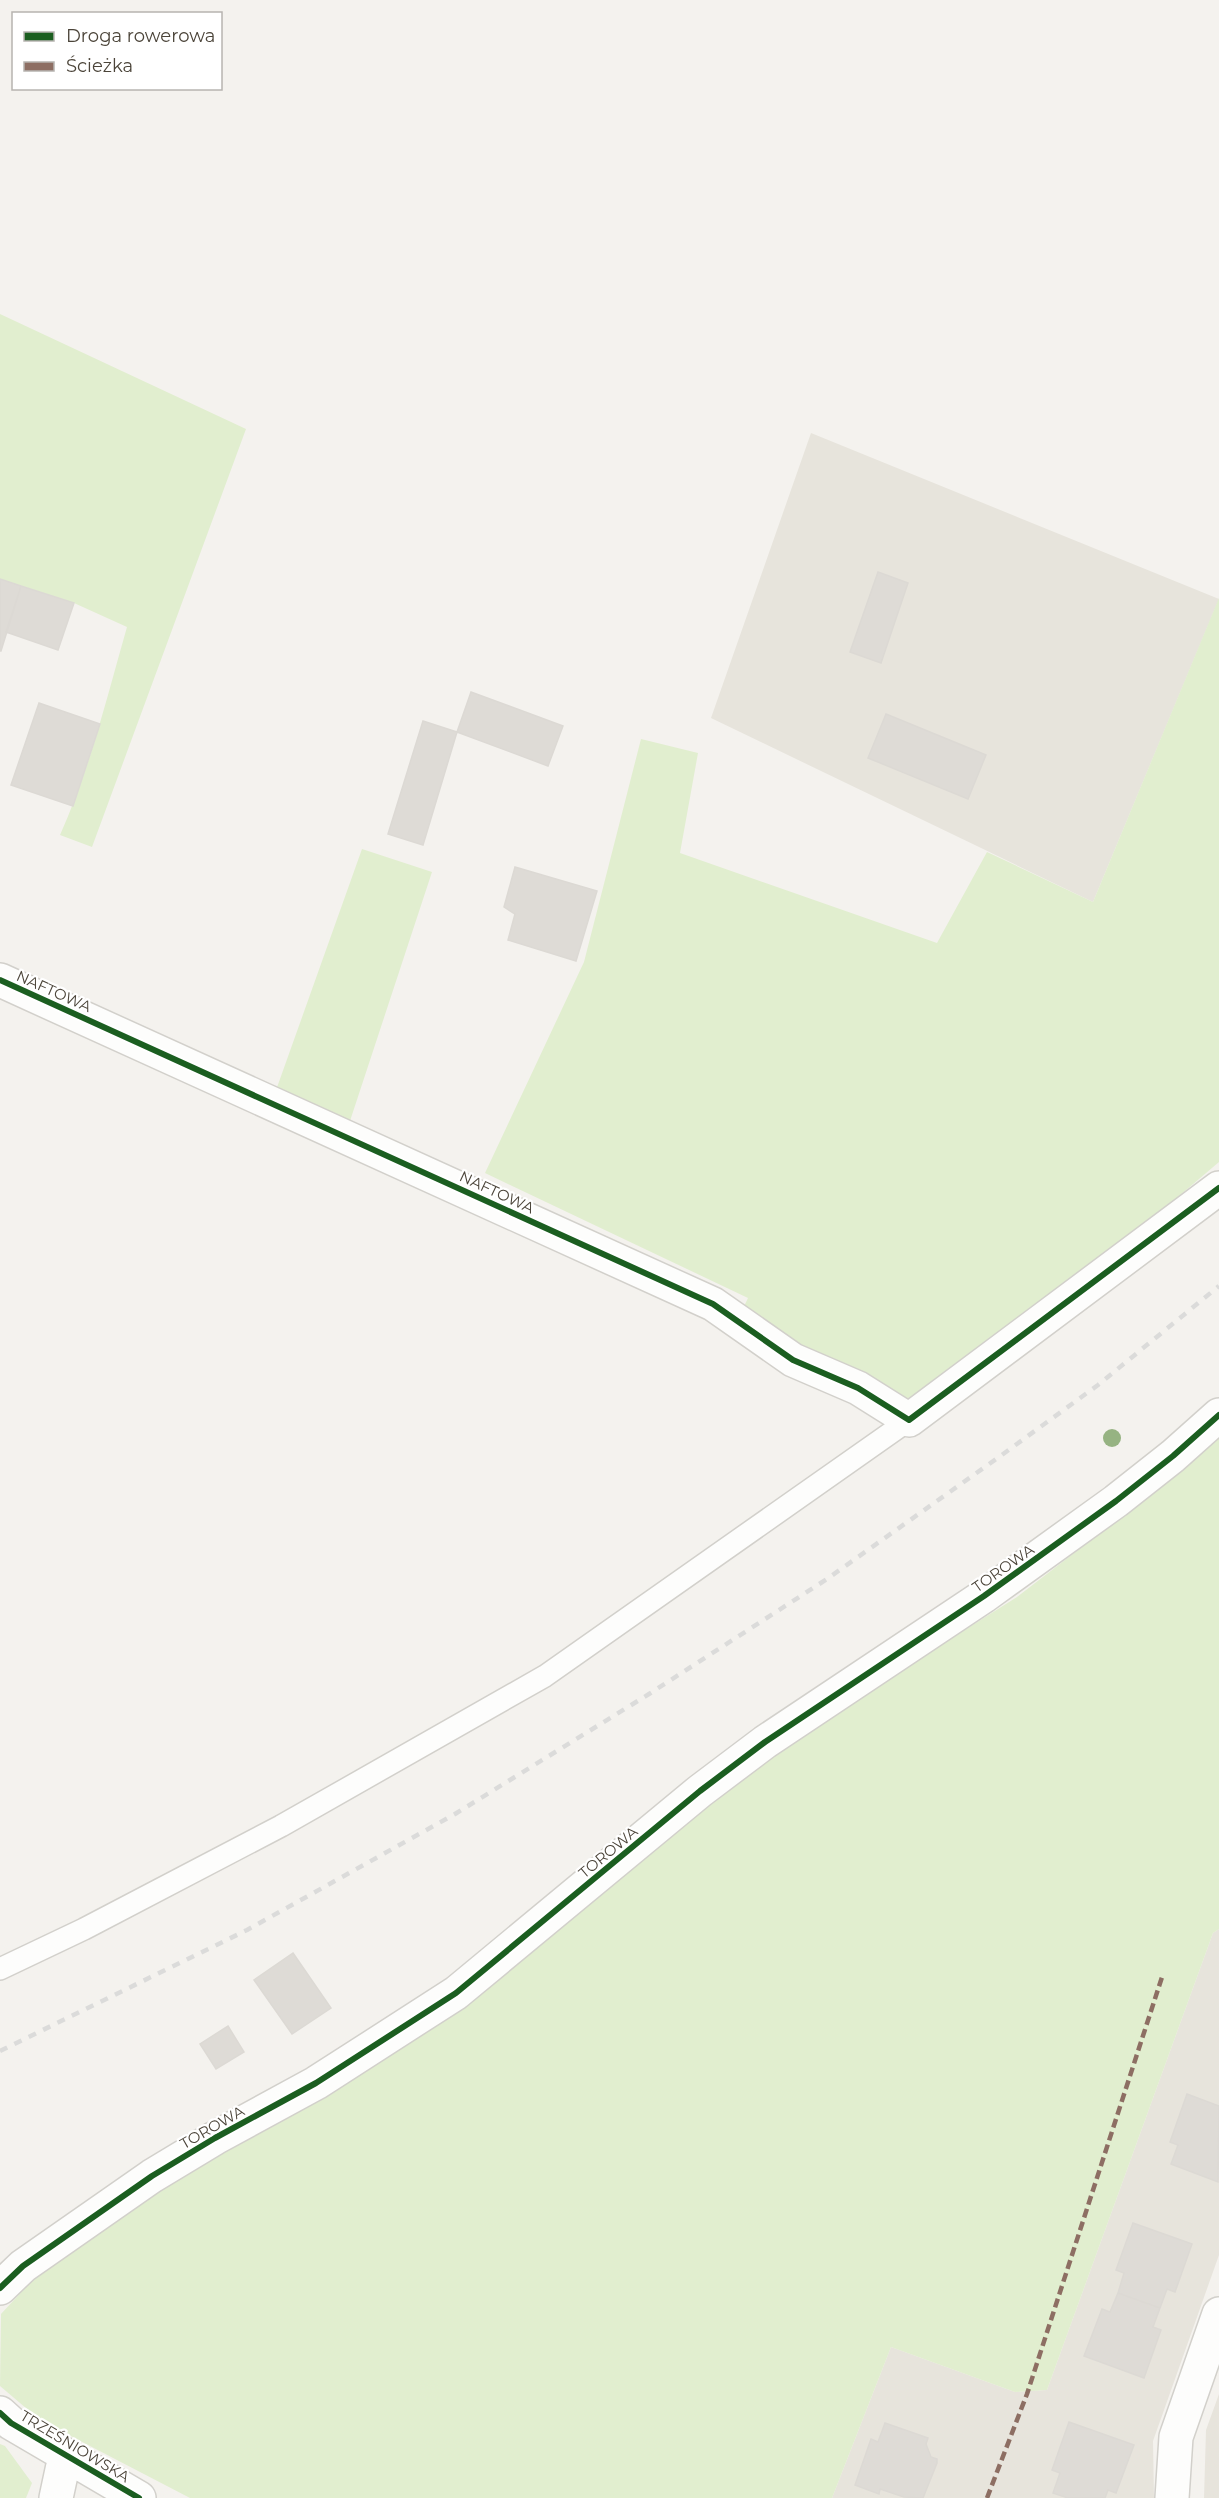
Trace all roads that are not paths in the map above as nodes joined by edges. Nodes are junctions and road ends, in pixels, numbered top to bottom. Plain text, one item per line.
1 (0, 980) edge
2 (1219, 1188) edge
3 (1219, 1415) edge
4 (909, 1420) junction
5 (0, 1969) edge
6 (0, 2288) edge
7 (1219, 2314) edge
8 (0, 2413) edge
9 (65, 2456) junction
10 (56, 2498) edge
11 (139, 2498) edge
12 (1172, 2498) edge

1 - 4 street, NAFTOWA
2 - 4 street
3 - 6 street, TOROWA
4 - 5 lane
7 - 12 street
8 - 9 street, TRZEŚNIOWSKA
9 - 10 street
9 - 11 street, TRZEŚNIOWSKA

